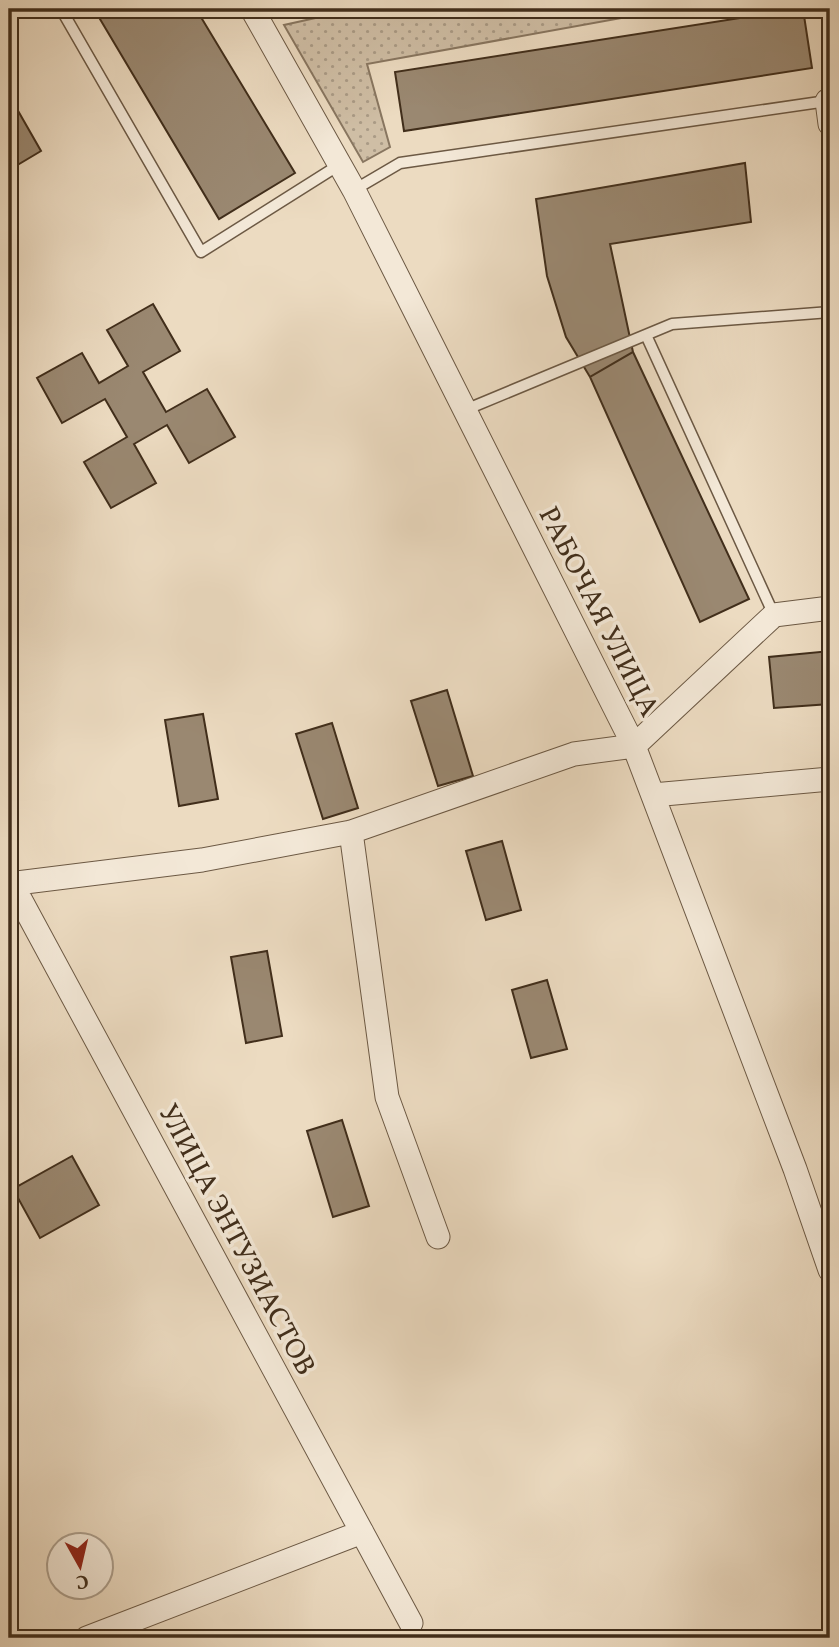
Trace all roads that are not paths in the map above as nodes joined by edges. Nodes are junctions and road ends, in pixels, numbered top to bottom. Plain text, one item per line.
1 (61, 9) edge
2 (252, 9) edge
3 (827, 101) joint
4 (830, 124) edge
5 (339, 165) junction
6 (354, 190) junction
7 (830, 313) edge
8 (646, 335) junction
9 (465, 410) junction
10 (830, 608) edge
11 (774, 615) junction
12 (634, 746) junction
13 (830, 779) edge
14 (653, 795) junction
15 (351, 832) junction
16 (11, 884) edge
17 (438, 1237) dead end
18 (830, 1269) edge
19 (362, 1532) junction
20 (411, 1623) dead end
21 (87, 1638) edge

1 - 5 lane
2 - 5 street, РАБОЧАЯ УЛИЦА
3 - 4 street
3 - 6 lane
5 - 6 street, РАБОЧАЯ УЛИЦА
6 - 9 street, РАБОЧАЯ УЛИЦА
7 - 8 lane
8 - 9 lane
8 - 11 lane
9 - 12 street, РАБОЧАЯ УЛИЦА
10 - 11 street
11 - 12 street
12 - 14 street, РАБОЧАЯ УЛИЦА
12 - 15 street
13 - 14 street
14 - 18 street, РАБОЧАЯ УЛИЦА
15 - 16 street
15 - 17 street
16 - 19 street, УЛИЦА ЭНТУЗИАСТОВ
19 - 20 street, УЛИЦА ЭНТУЗИАСТОВ
19 - 21 street

